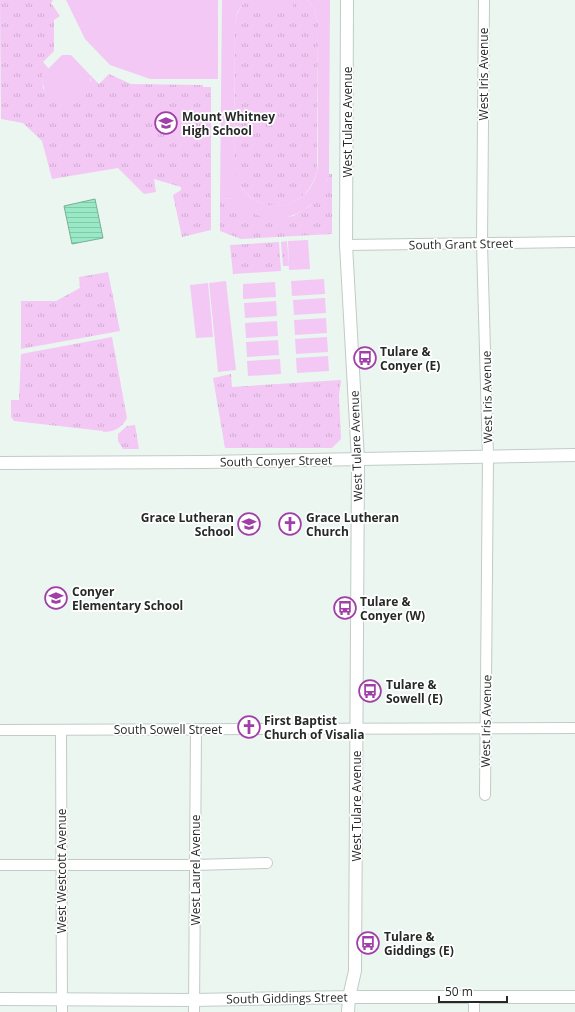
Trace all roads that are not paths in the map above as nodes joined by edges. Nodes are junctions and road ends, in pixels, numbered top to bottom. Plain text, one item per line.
1 (347, 0) edge
2 (484, 0) edge
3 (575, 242) edge
4 (482, 244) junction
5 (346, 245) junction
6 (575, 455) edge
7 (488, 457) junction
8 (358, 460) junction
9 (0, 463) edge
10 (575, 728) edge
11 (196, 729) junction
12 (356, 729) junction
13 (486, 729) junction
14 (0, 730) edge
15 (61, 730) junction
16 (485, 795) dead end
17 (267, 863) dead end
18 (61, 864) junction
19 (195, 864) junction
20 (0, 865) edge
21 (349, 997) junction
22 (575, 997) edge
23 (474, 998) junction
24 (0, 999) edge
25 (62, 999) junction
26 (194, 1000) junction
27 (62, 1012) edge
28 (194, 1012) edge
29 (348, 1012) edge
30 (474, 1012) edge

1 - 5 street, West Tulare Avenue
2 - 4 street, West Iris Avenue
3 - 4 street, South Grant Street
4 - 5 street, South Grant Street
4 - 7 street, West Iris Avenue
5 - 8 street, West Tulare Avenue
6 - 7 street, South Conyer Street
7 - 8 street, South Conyer Street
7 - 13 street, West Iris Avenue
8 - 9 street, South Conyer Street
8 - 12 street, West Tulare Avenue
10 - 13 street, South Sowell Street
11 - 12 street, South Sowell Street
11 - 15 street, South Sowell Street
11 - 19 street, West Laurel Avenue
12 - 13 street, South Sowell Street
12 - 21 street, West Tulare Avenue
13 - 16 street, West Iris Avenue
14 - 15 street, South Sowell Street
15 - 18 street, West Westcott Avenue
17 - 19 street
18 - 19 street
18 - 20 street
18 - 25 street, West Westcott Avenue
19 - 26 street, West Laurel Avenue
21 - 23 street, South Giddings Street
21 - 26 street, South Giddings Street
21 - 29 street, West Tulare Avenue
22 - 23 street, South Giddings Street
23 - 30 street
24 - 25 street, South Giddings Street
25 - 26 street, South Giddings Street
25 - 27 street, West Westcott Avenue
26 - 28 street, West Laurel Avenue

